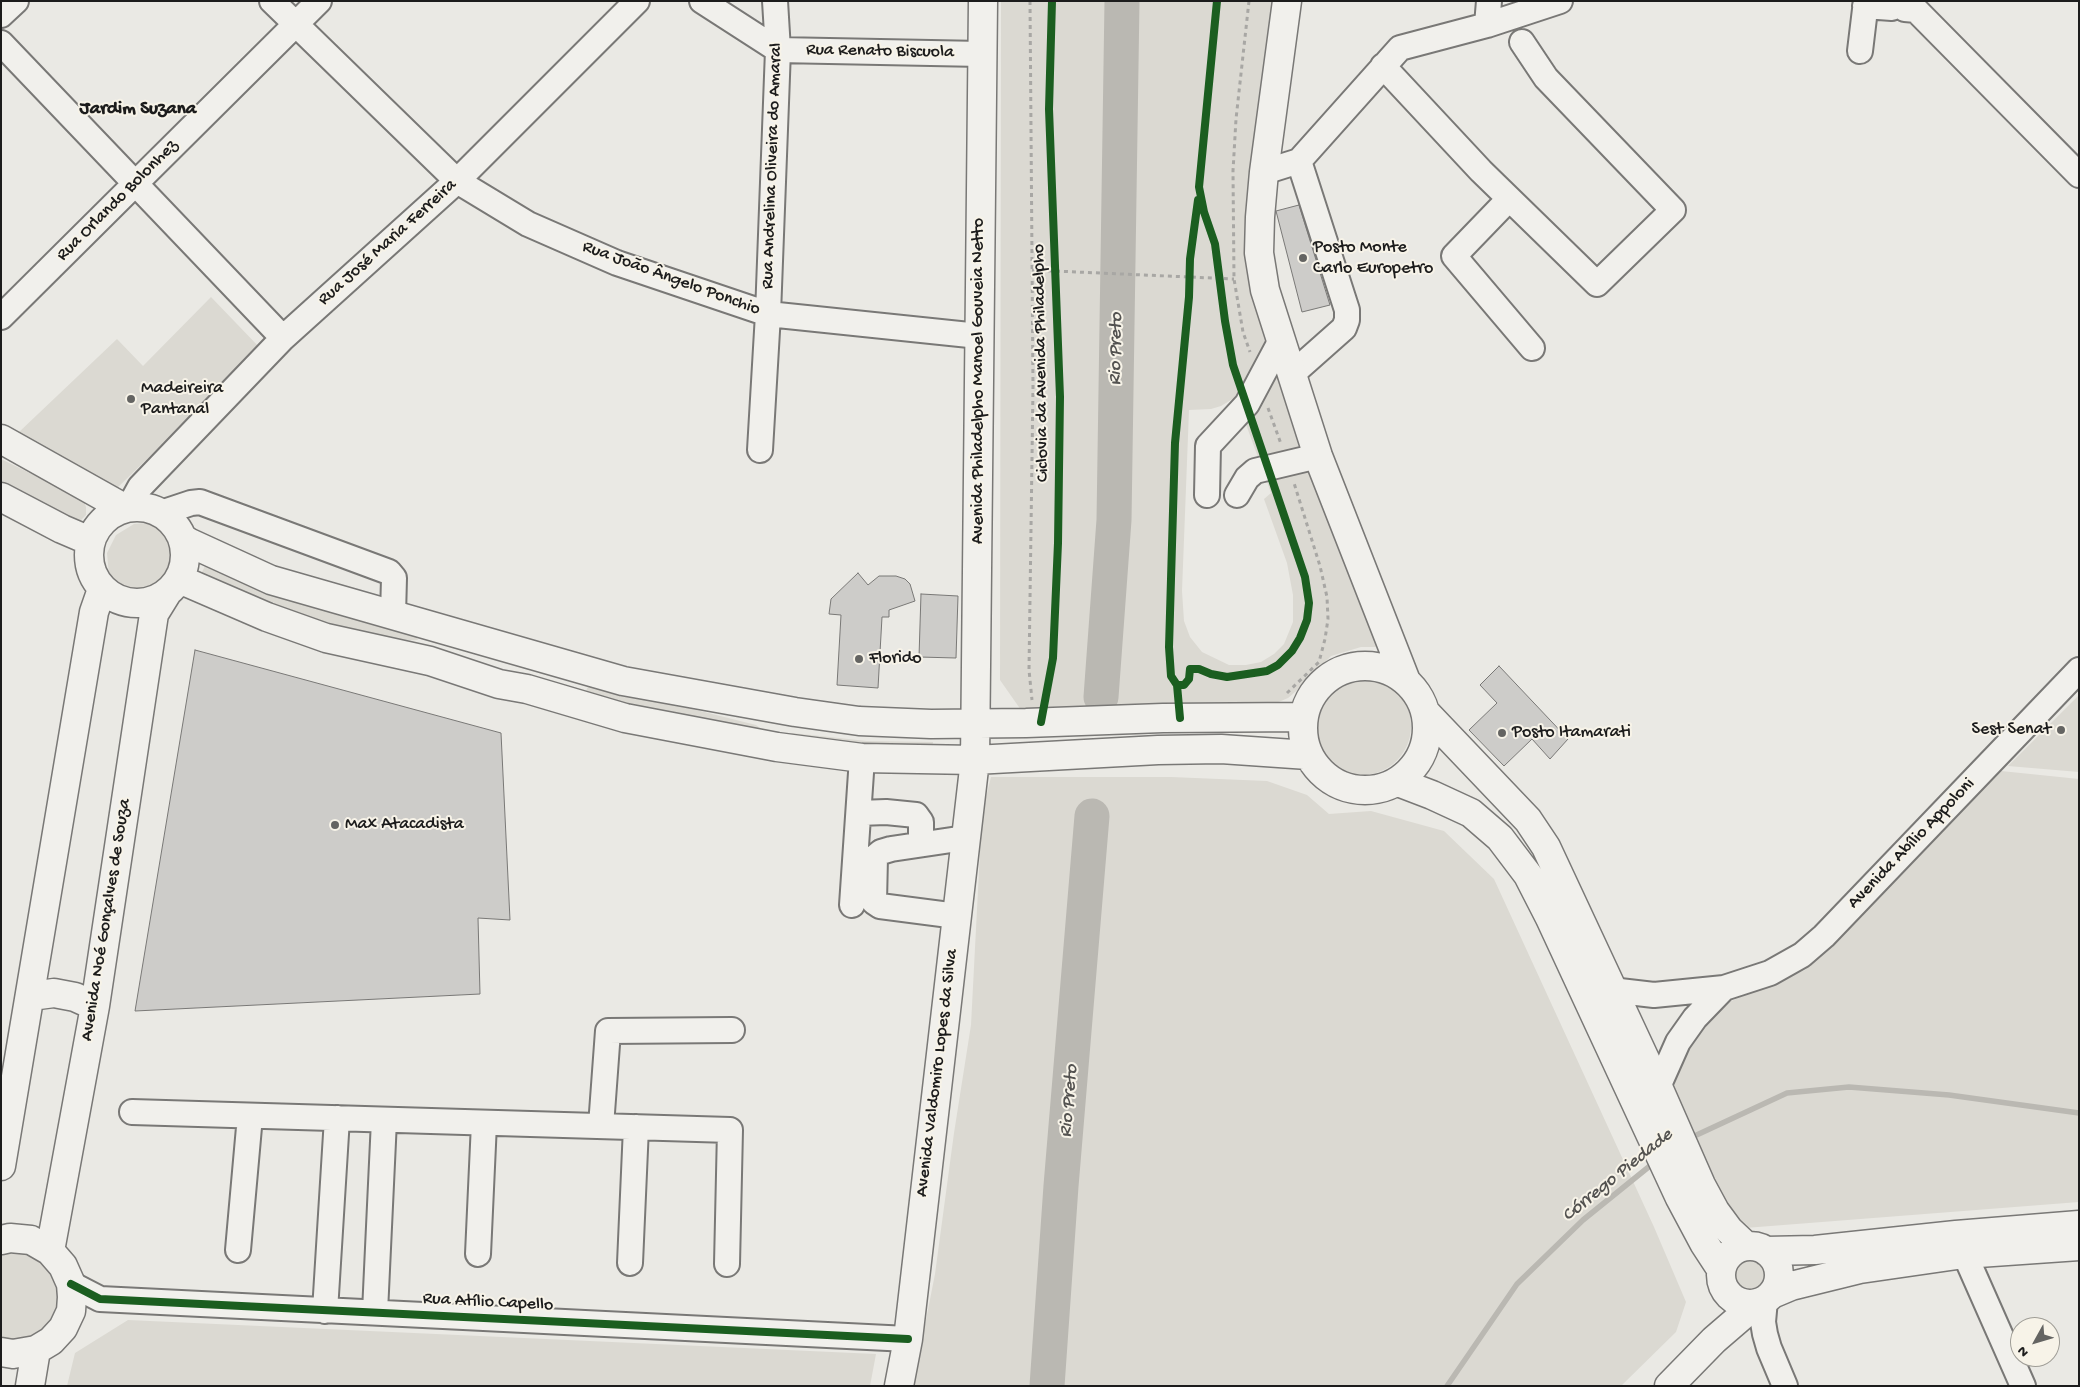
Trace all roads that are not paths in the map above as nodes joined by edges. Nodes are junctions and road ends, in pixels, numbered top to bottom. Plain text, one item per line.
1 (16, 1) edge
2 (272, 1) edge
3 (320, 1) edge
4 (637, 1) edge
5 (702, 1) edge
6 (775, 1) edge
7 (983, 1) edge
8 (1287, 1) edge
9 (1489, 1) edge
10 (1560, 1) edge
11 (1866, 4) edge
12 (1908, 7) edge
13 (1, 15) edge
14 (295, 25) junction
15 (1487, 25) junction
16 (1522, 42) dead end
17 (1, 43) edge
18 (778, 50) junction
19 (1860, 51) dead end
20 (982, 54) junction
21 (1383, 66) junction
22 (1299, 162) junction
23 (1264, 172) junction
24 (2079, 175) edge
25 (456, 181) junction
26 (135, 183) junction
27 (1509, 199) junction
28 (768, 314) junction
29 (1, 317) edge
30 (979, 336) junction
31 (283, 338) junction
32 (1280, 342) junction
33 (1532, 348) dead end
34 (1292, 375) junction
35 (1, 438) edge
36 (760, 450) dead end
37 (1318, 456) junction
38 (1207, 495) dead end
39 (1237, 495) dead end
40 (1, 497) edge
41 (140, 505) junction
42 (182, 538) junction
43 (90, 541) junction
44 (173, 586) junction
45 (102, 589) junction
46 (393, 614) junction
47 (487, 641) junction
48 (430, 661) junction
49 (2079, 670) edge
50 (598, 673) junction
51 (1406, 681) junction
52 (527, 688) junction
53 (780, 710) junction
54 (1426, 713) junction
55 (1303, 717) junction
56 (976, 724) junction
57 (777, 747) junction
58 (1308, 756) junction
59 (862, 758) junction
60 (974, 760) junction
61 (1398, 782) junction
62 (858, 813) junction
63 (965, 838) junction
64 (921, 844) junction
65 (852, 905) dead end
66 (956, 916) junction
67 (1724, 988) junction
68 (1611, 990) junction
69 (31, 996) junction
70 (95, 1006) junction
71 (732, 1030) dead end
72 (1657, 1108) junction
73 (132, 1112) dead end
74 (250, 1116) junction
75 (337, 1118) junction
76 (384, 1120) junction
77 (484, 1123) junction
78 (601, 1126) junction
79 (636, 1127) junction
80 (1, 1166) edge
81 (1690, 1192) junction
82 (2079, 1225) edge
83 (1, 1240) edge
84 (1960, 1244) junction
85 (2079, 1246) edge
86 (1756, 1248) junction
87 (50, 1250) junction
88 (238, 1250) dead end
89 (478, 1254) dead end
90 (630, 1262) dead end
91 (727, 1264) dead end
92 (1723, 1278) junction
93 (71, 1297) junction
94 (1765, 1299) junction
95 (325, 1311) junction
96 (375, 1312) junction
97 (908, 1339) junction
98 (1714, 1340) junction
99 (36, 1350) junction
100 (1, 1352) edge
101 (30, 1386) edge
102 (900, 1386) edge
103 (1669, 1386) edge
104 (1785, 1386) edge
105 (2023, 1386) edge

1 - 13 street
2 - 14 street, Rua João Ângelo Ponchio
3 - 14 street, Rua Orlando Bolonhez
4 - 25 street, Rua José Maria Ferreira
5 - 18 street
6 - 18 street, Rua Andrelina Oliveira do Amaral
7 - 20 main road, Avenida Philadelpho Manoel Gouveia Netto
8 - 23 main road
9 - 15 street
10 - 15 street
11 - 12 street
11 - 19 street
12 - 24 street
14 - 25 street, Rua João Ângelo Ponchio
14 - 26 street, Rua Orlando Bolonhez
15 - 21 street
16 - 27 street
17 - 26 street
18 - 20 street, Rua Renato Biscuola
18 - 28 street, Rua Andrelina Oliveira do Amaral
20 - 30 main road, Avenida Philadelpho Manoel Gouveia Netto
21 - 22 street
21 - 27 street
22 - 23 street
22 - 34 street
23 - 32 main road
25 - 28 street, Rua João Ângelo Ponchio
25 - 31 street, Rua José Maria Ferreira
26 - 29 street, Rua Orlando Bolonhez
26 - 31 street
27 - 33 street
28 - 30 street, Rua João Ângelo Ponchio
28 - 36 street, Rua Andrelina Oliveira do Amaral
30 - 56 main road, Avenida Philadelpho Manoel Gouveia Netto
31 - 41 street, Rua José Maria Ferreira
32 - 34 main road
32 - 38 street
34 - 37 main road
35 - 41 main road
37 - 39 street
37 - 51 main road
40 - 43 main road
41 - 42 main road
41 - 43 main road
41 - 46 street
42 - 44 main road
42 - 46 main road
43 - 45 main road
44 - 45 main road
44 - 48 main road
44 - 70 main road, Avenida Noé Gonçalves de Souza
45 - 69 main road
46 - 47 main road
47 - 48 main road
47 - 50 main road
48 - 52 main road
49 - 67 street, Avenida Abílio Appoloni
50 - 52 main road
50 - 53 main road
51 - 54 main road
51 - 55 main road
52 - 57 main road
53 - 56 main road
53 - 57 main road
54 - 61 main road
54 - 68 main road
55 - 56 main road
55 - 58 main road
56 - 60 main road, Avenida Philadelpho Manoel Gouveia Netto
57 - 59 main road
58 - 60 main road
58 - 61 main road
59 - 60 main road
59 - 62 street
60 - 63 main road, Avenida Valdomiro Lopes da Silva
61 - 72 main road
62 - 64 street
62 - 65 street
63 - 64 street
63 - 66 main road, Avenida Valdomiro Lopes da Silva
64 - 66 street
66 - 97 main road, Avenida Valdomiro Lopes da Silva
67 - 68 street, Avenida Abílio Appoloni
67 - 72 street, Avenida Abílio Appoloni
68 - 72 main road
69 - 70 main road
69 - 80 main road
70 - 87 main road, Avenida Noé Gonçalves de Souza
71 - 78 street
72 - 81 main road
73 - 74 street
74 - 75 street
74 - 88 street
75 - 76 street
75 - 95 street
76 - 77 street
76 - 96 street
77 - 78 street
77 - 89 street
78 - 79 street
79 - 90 street
79 - 91 street
81 - 86 main road
81 - 92 main road
82 - 84 main road
83 - 87 main road
84 - 85 main road
84 - 86 main road
84 - 94 main road
84 - 105 street
86 - 92 main road
86 - 94 main road
87 - 93 main road
92 - 94 main road
92 - 98 main road
93 - 95 street, Rua Atílio Capello
93 - 99 main road
94 - 98 main road
94 - 104 street
95 - 96 street, Rua Atílio Capello
96 - 97 street, Rua Atílio Capello
97 - 102 main road, Avenida Valdomiro Lopes da Silva
98 - 103 main road
99 - 100 main road
99 - 101 main road

